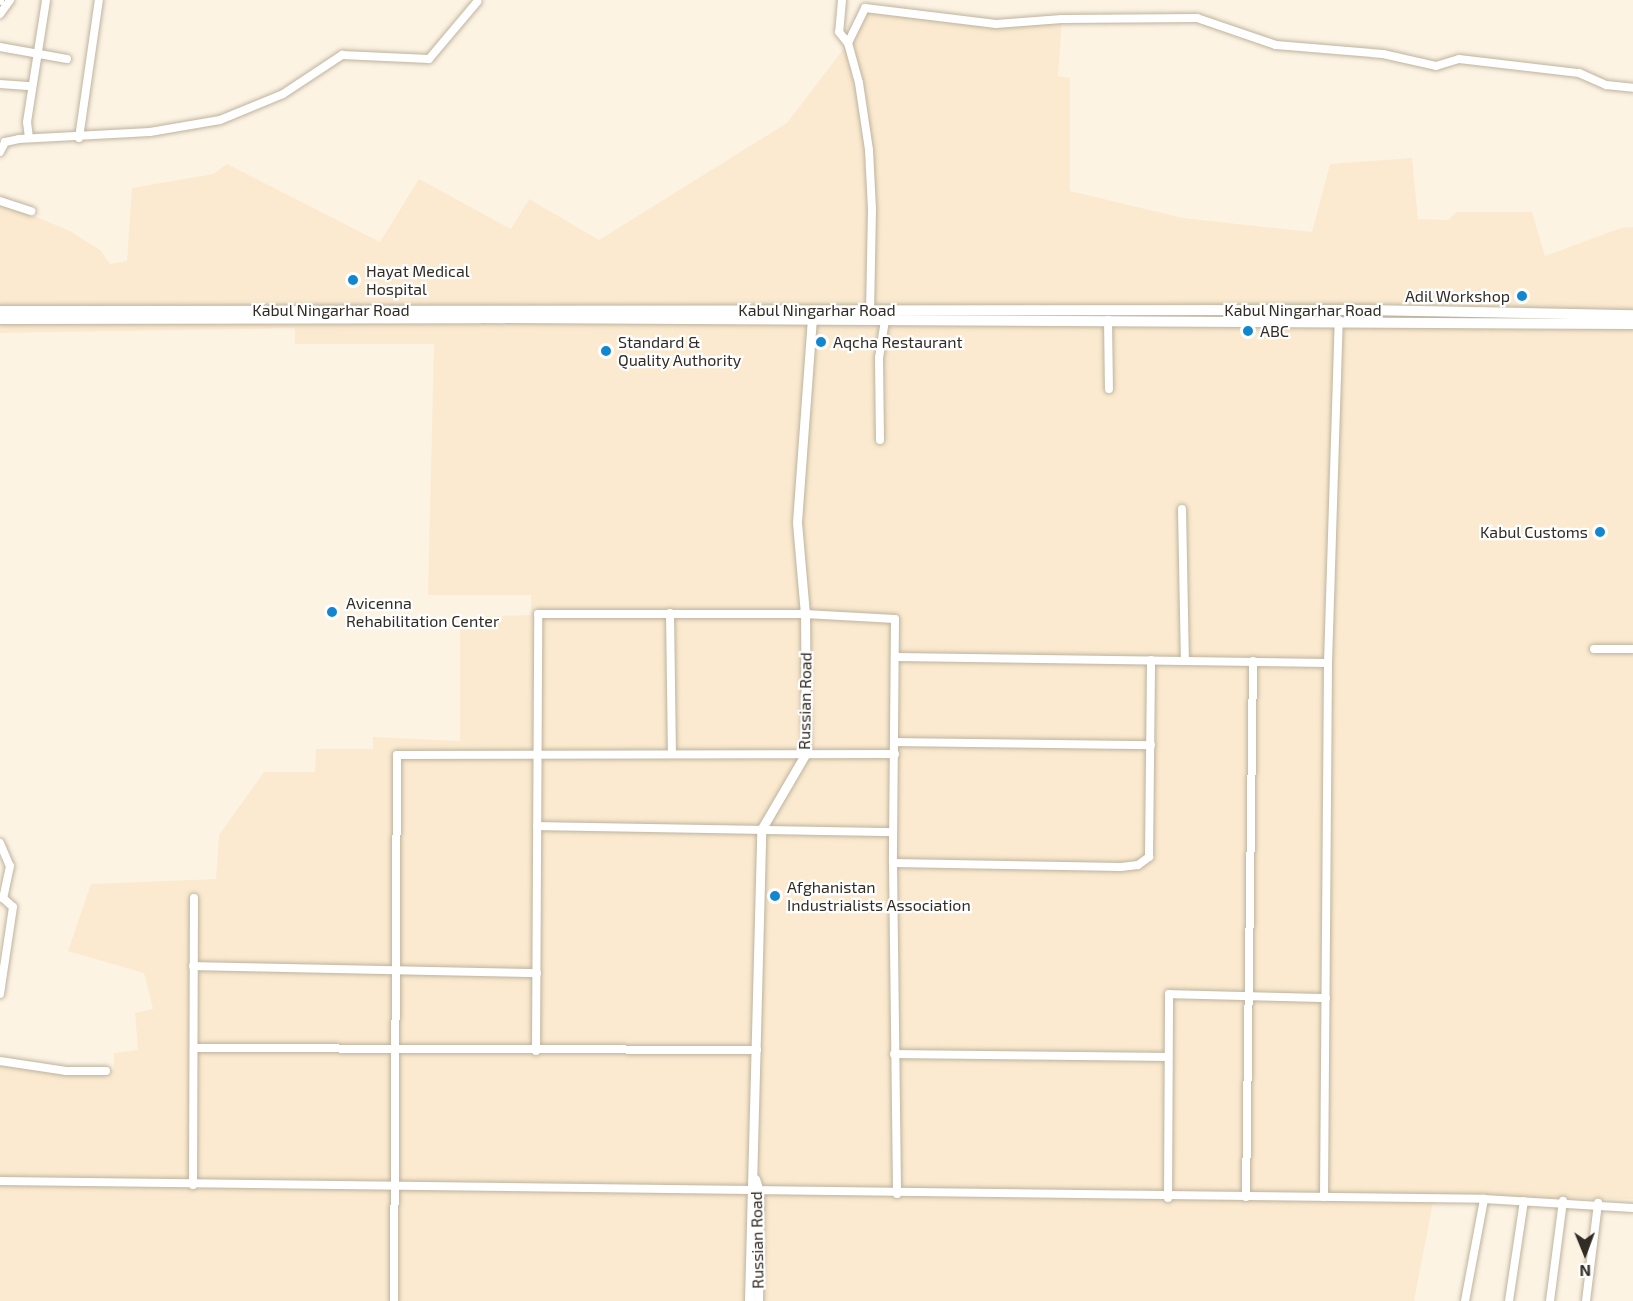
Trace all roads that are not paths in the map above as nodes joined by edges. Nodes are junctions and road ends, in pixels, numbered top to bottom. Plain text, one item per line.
1 (10, 0) edge
2 (46, 0) edge
3 (99, 0) edge
4 (842, 0) edge
5 (477, 2) dead end
6 (0, 14) edge
7 (845, 40) junction
8 (0, 47) edge
9 (35, 55) junction
10 (67, 59) dead end
11 (0, 84) edge
12 (31, 86) junction
13 (1633, 88) edge
14 (29, 138) junction
15 (79, 138) junction
16 (0, 152) edge
17 (0, 201) edge
18 (32, 211) dead end
19 (870, 310) junction
20 (0, 311) edge
21 (415, 314) junction
22 (20, 315) junction
23 (1019, 315) junction
24 (1633, 315) edge
25 (1339, 316) junction
26 (0, 319) edge
27 (1107, 320) junction
28 (812, 321) junction
29 (885, 321) junction
30 (1633, 324) edge
31 (1109, 389) dead end
32 (880, 440) dead end
33 (1182, 509) dead end
34 (670, 613) junction
35 (805, 614) junction
36 (1594, 649) dead end
37 (1633, 649) edge
38 (897, 657) junction
39 (1151, 660) junction
40 (1185, 660) junction
41 (1252, 661) junction
42 (1328, 663) junction
43 (895, 742) junction
44 (1151, 745) junction
45 (672, 753) junction
46 (807, 753) junction
47 (895, 753) junction
48 (538, 754) junction
49 (537, 826) junction
50 (761, 830) junction
51 (893, 832) junction
52 (0, 843) edge
53 (893, 863) junction
54 (194, 898) dead end
55 (193, 966) junction
56 (397, 970) junction
57 (537, 973) junction
58 (0, 994) edge
59 (1247, 995) junction
60 (1326, 998) junction
61 (195, 1048) junction
62 (394, 1050) junction
63 (757, 1050) junction
64 (536, 1051) junction
65 (894, 1054) junction
66 (1168, 1057) junction
67 (0, 1061) edge
68 (106, 1071) dead end
69 (0, 1182) edge
70 (193, 1185) junction
71 (394, 1186) junction
72 (755, 1191) junction
73 (897, 1194) junction
74 (1246, 1197) junction
75 (1324, 1197) junction
76 (1168, 1198) junction
77 (1484, 1199) junction
78 (1524, 1201) junction
79 (1563, 1201) junction
80 (1598, 1203) junction
81 (1633, 1208) edge
82 (394, 1301) edge
83 (749, 1301) edge
84 (758, 1301) edge
85 (1465, 1301) edge
86 (1509, 1301) edge
87 (1550, 1301) edge
88 (1586, 1301) edge

1 - 6 street
2 - 9 street
3 - 15 street
4 - 7 street
5 - 15 street
7 - 13 street
7 - 19 street
8 - 9 street
9 - 10 street
9 - 12 street
11 - 12 street
12 - 14 street
14 - 15 street
14 - 16 street
17 - 18 street
19 - 21 highway, Kabul Ningarhar Road
19 - 23 highway, Kabul Ningarhar Road
20 - 22 highway, Kabul Ningarhar Road
21 - 22 highway, Kabul Ningarhar Road
21 - 28 highway, Kabul Ningarhar Road
22 - 26 highway, Kabul Ningarhar Road
23 - 25 highway, Kabul Ningarhar Road
23 - 27 highway, Kabul Ningarhar Road
23 - 29 highway, Kabul Ningarhar Road
24 - 25 highway, Kabul Ningarhar Road
25 - 27 highway, Kabul Ningarhar Road
25 - 30 highway, Kabul Ningarhar Road
25 - 42 street
27 - 31 street
28 - 29 highway, Kabul Ningarhar Road
28 - 35 main road, Russian Road
29 - 32 street
33 - 40 street
34 - 35 street
34 - 45 street
34 - 48 street
35 - 38 street
35 - 46 main road, Russian Road
36 - 37 street
38 - 39 street
38 - 43 street
39 - 40 street
39 - 44 street
40 - 41 street
41 - 42 street
41 - 59 street
42 - 60 street
43 - 44 street
43 - 47 street
44 - 53 street
45 - 46 street
45 - 48 street
46 - 47 street
46 - 50 main road, Russian Road
47 - 51 street
48 - 49 street
48 - 56 street
49 - 50 street
49 - 57 street
50 - 51 street
50 - 63 main road, Russian Road
51 - 53 street
52 - 58 street
53 - 65 street
54 - 55 street
55 - 56 street
55 - 61 street
56 - 57 street
56 - 62 street
57 - 64 street
59 - 60 street
59 - 66 street
59 - 74 street
60 - 75 street
61 - 62 street
61 - 70 street
62 - 64 street
62 - 71 street
63 - 64 street
63 - 72 main road, Russian Road
65 - 66 street
65 - 73 street
66 - 76 street
67 - 68 street
69 - 70 street
70 - 71 street
71 - 72 street
71 - 82 street
72 - 73 street
72 - 83 main road, Russian Road
72 - 84 main road, Russian Road
73 - 76 street
74 - 75 street
74 - 76 street
75 - 77 street
77 - 78 street
77 - 85 street
78 - 79 street
78 - 86 street
79 - 80 street
79 - 87 street
80 - 81 street
80 - 88 street

